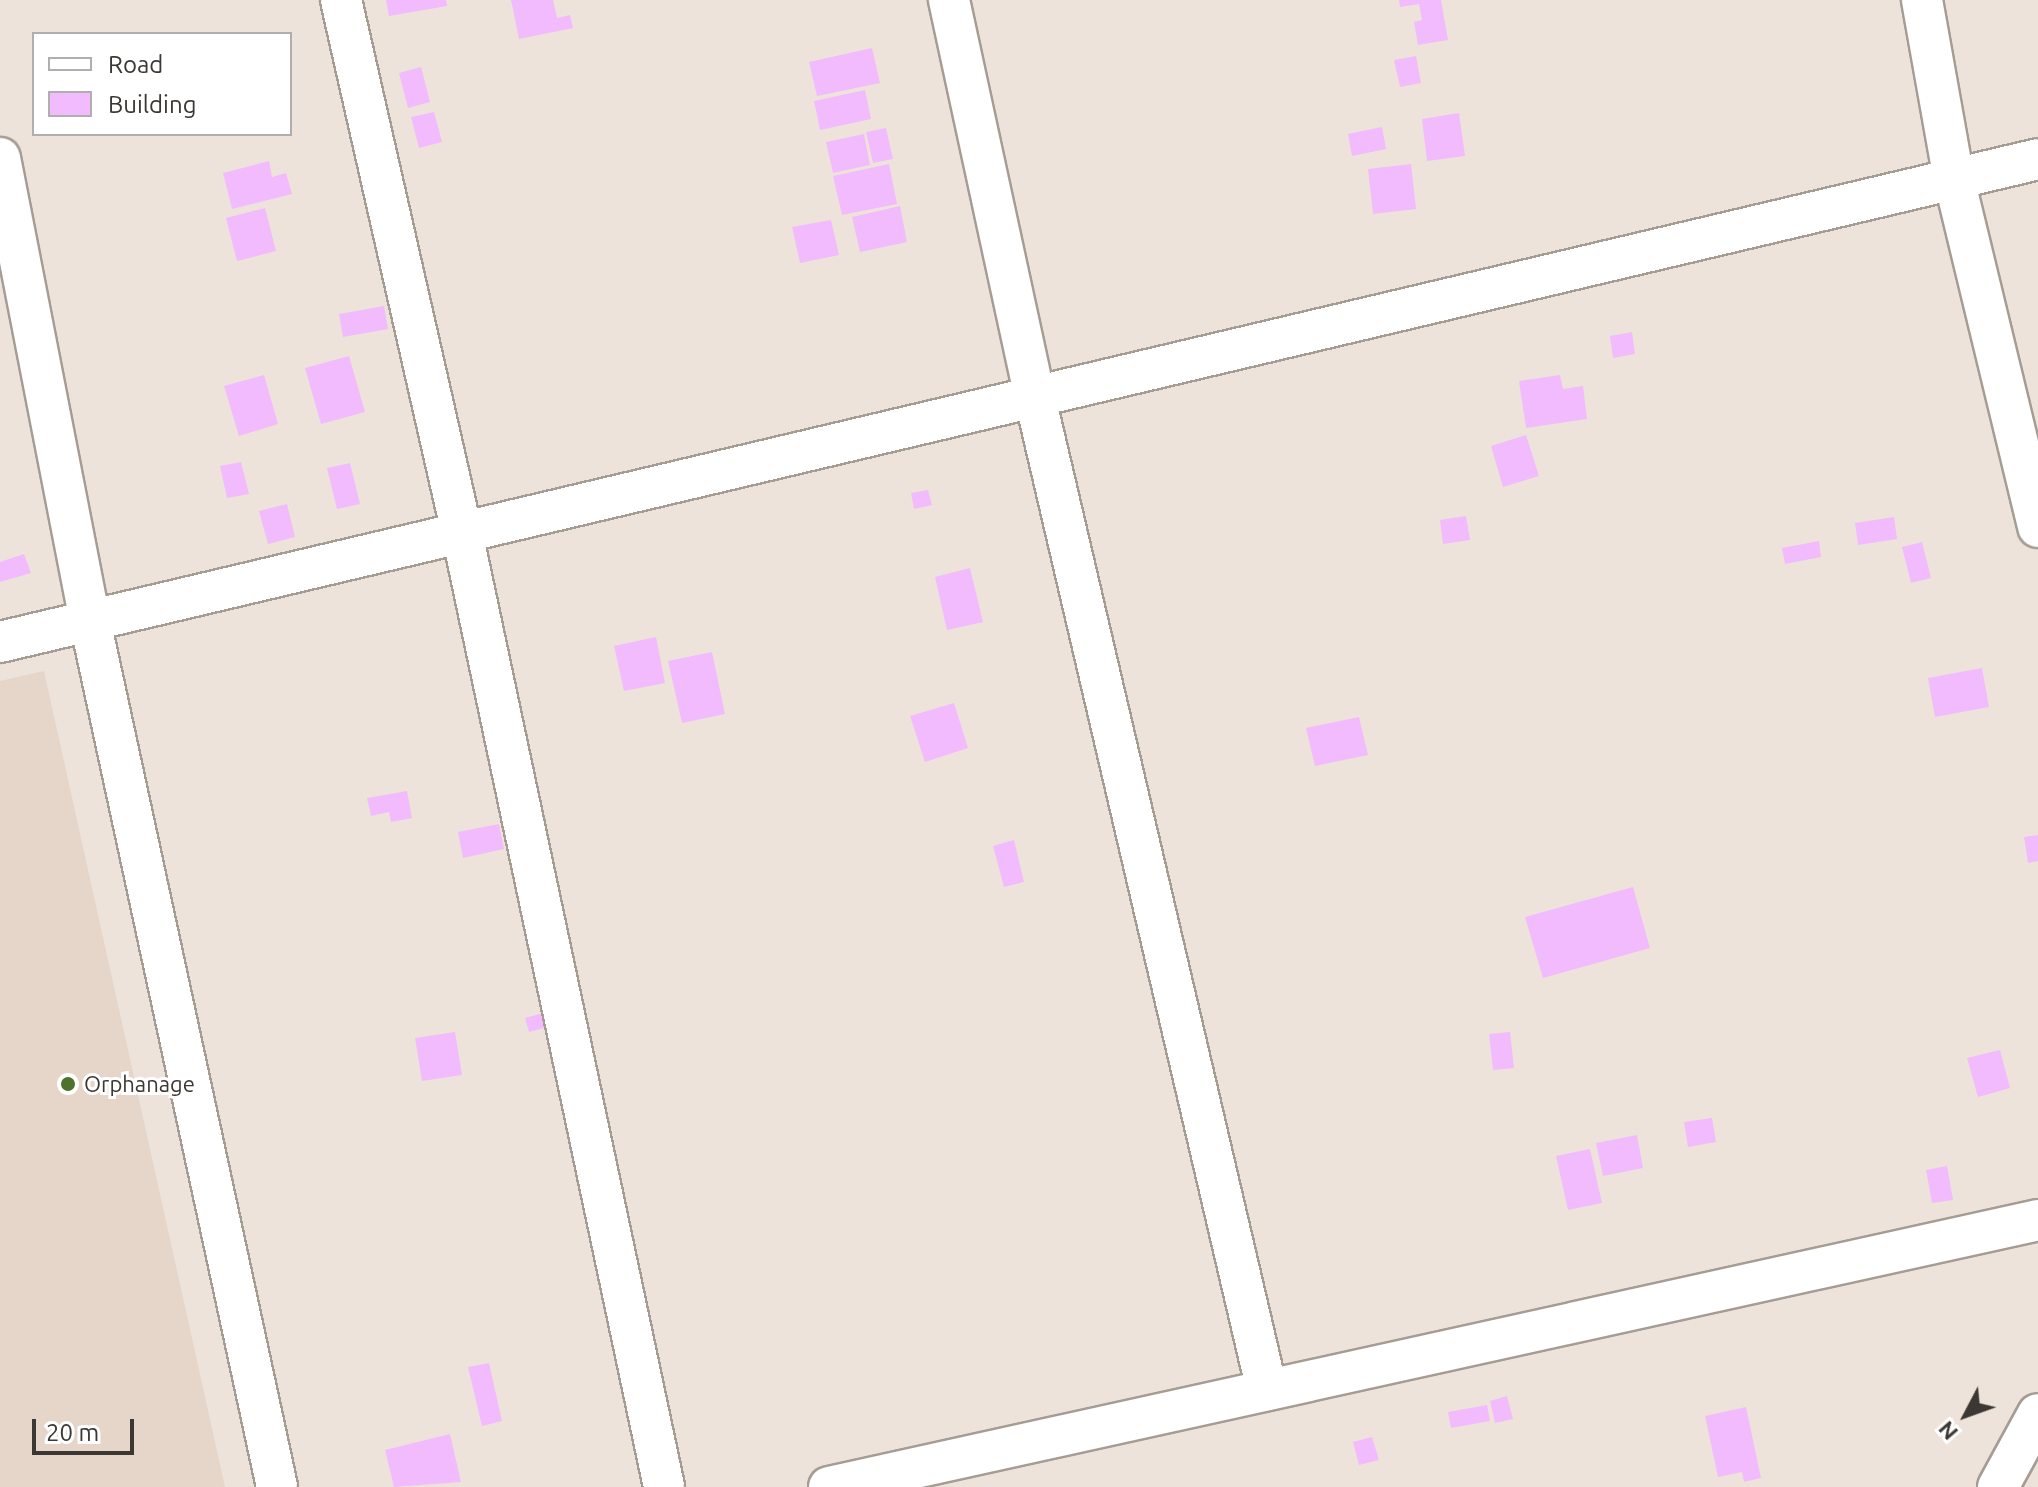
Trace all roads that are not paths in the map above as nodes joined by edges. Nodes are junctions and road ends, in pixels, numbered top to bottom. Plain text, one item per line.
1 (341, 0) edge
2 (949, 0) edge
3 (1922, 0) edge
4 (0, 158) edge
5 (2038, 159) edge
6 (1954, 179) junction
7 (1035, 398) junction
8 (2038, 527) edge
9 (462, 533) junction
10 (90, 621) junction
11 (0, 642) edge
12 (2038, 1220) edge
13 (1267, 1390) junction
14 (2038, 1414) edge
15 (277, 1487) edge
16 (664, 1487) edge
17 (829, 1487) edge
18 (1998, 1487) edge

1 - 9 street
2 - 7 street
3 - 6 street
4 - 10 street
5 - 6 street
6 - 7 street
6 - 8 street
7 - 9 street
7 - 13 street
9 - 10 street
9 - 16 street
10 - 11 street
10 - 15 street
12 - 13 street
13 - 17 street
14 - 18 street

